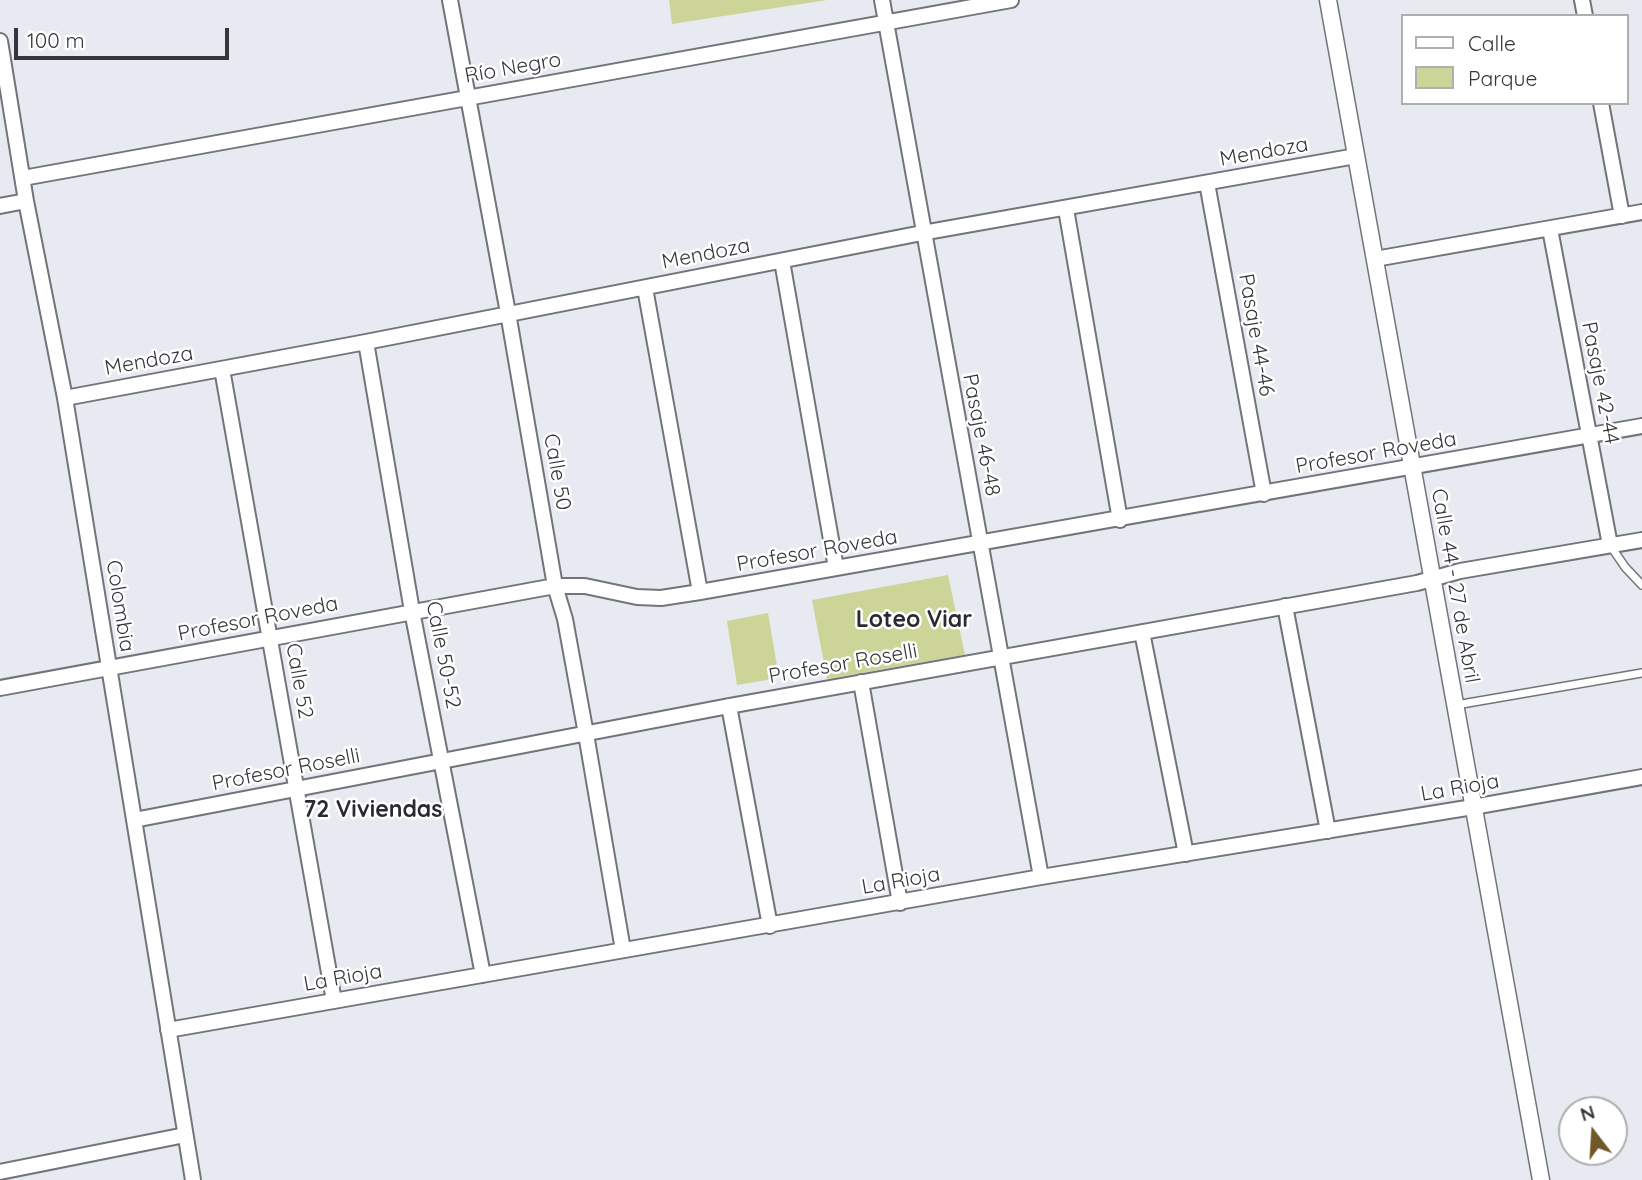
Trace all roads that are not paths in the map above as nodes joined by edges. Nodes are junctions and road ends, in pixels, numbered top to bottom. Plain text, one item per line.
1 (450, 0) edge
2 (882, 0) edge
3 (1011, 0) edge
4 (1328, 0) edge
5 (885, 23) junction
6 (0, 41) edge
7 (467, 97) junction
8 (1601, 105) edge
9 (1356, 156) junction
10 (23, 178) junction
11 (1207, 183) junction
12 (26, 201) junction
13 (0, 206) edge
14 (1066, 209) junction
15 (1642, 212) edge
16 (1622, 216) junction
17 (1550, 229) junction
18 (922, 233) junction
19 (1375, 259) junction
20 (782, 261) junction
21 (645, 288) junction
22 (508, 313) junction
23 (366, 342) junction
24 (222, 369) junction
25 (65, 398) junction
26 (1642, 426) edge
27 (1588, 436) junction
28 (1413, 467) junction
29 (1264, 494) junction
30 (1120, 520) junction
31 (1642, 540) edge
32 (980, 544) junction
33 (1610, 545) junction
34 (836, 568) junction
35 (1432, 579) junction
36 (1642, 585) edge
37 (555, 586) junction
38 (700, 592) junction
39 (1285, 606) junction
40 (412, 611) junction
41 (1142, 632) junction
42 (270, 638) junction
43 (1002, 657) junction
44 (109, 668) junction
45 (1642, 673) edge
46 (861, 682) junction
47 (0, 688) edge
48 (1455, 705) junction
49 (729, 706) junction
50 (586, 734) junction
51 (443, 762) junction
52 (1642, 777) edge
53 (296, 789) junction
54 (1473, 807) junction
55 (134, 820) junction
56 (1328, 831) junction
57 (1186, 854) junction
58 (1041, 877) junction
59 (900, 903) junction
60 (770, 926) junction
61 (623, 950) junction
62 (483, 975) junction
63 (334, 1001) junction
64 (168, 1030) junction
65 (185, 1135) junction
66 (0, 1172) edge
67 (194, 1180) edge
68 (1541, 1180) edge

1 - 7 street, Calle 50
2 - 5 street, Pasaje 46-48
3 - 5 street, Río Negro
4 - 9 street, Calle 44 - 27 de Abril
5 - 7 street, Río Negro
5 - 18 street, Pasaje 46-48
6 - 10 street, Colombia
7 - 10 street, Río Negro
7 - 22 street, Calle 50
8 - 16 street
9 - 11 street, Mendoza
9 - 19 street, Calle 44 - 27 de Abril
10 - 12 street, Colombia
11 - 14 street, Mendoza
11 - 29 street, Pasaje 44-46
12 - 13 street
12 - 25 street, Colombia
14 - 18 street, Mendoza
14 - 30 street
15 - 16 street
16 - 17 street
17 - 19 street
17 - 27 street, Pasaje 42-44
18 - 20 street, Mendoza
18 - 32 street, Pasaje 46-48
19 - 28 street, Calle 44 - 27 de Abril
20 - 21 street, Mendoza
20 - 34 street
21 - 22 street, Mendoza
21 - 38 street
22 - 23 street, Mendoza
22 - 37 street, Calle 50
23 - 24 street, Mendoza
23 - 40 street, Calle 50-52
24 - 25 street, Mendoza
24 - 42 street, Calle 52
25 - 44 street, Colombia
26 - 27 street, Profesor Roveda
27 - 28 street, Profesor Roveda
27 - 33 street, Pasaje 42-44
28 - 29 street, Profesor Roveda
28 - 35 street, Calle 44 - 27 de Abril
29 - 30 street, Profesor Roveda
30 - 32 street, Profesor Roveda
31 - 33 street, Profesor Roselli
32 - 34 street, Profesor Roveda
32 - 43 street, Pasaje 46-48
33 - 35 street, Profesor Roselli
33 - 36 lane
34 - 38 street, Profesor Roveda
35 - 39 street, Profesor Roselli
35 - 48 street, Calle 44 - 27 de Abril
37 - 38 street, Profesor Roveda
37 - 40 street, Profesor Roveda
37 - 50 street, Calle 50
39 - 41 street, Profesor Roselli
39 - 56 street
40 - 42 street, Profesor Roveda
40 - 51 street, Calle 50-52
41 - 43 street, Profesor Roselli
41 - 57 street
42 - 44 street, Profesor Roveda
42 - 53 street, Calle 52
43 - 46 street, Profesor Roselli
43 - 58 street, Pasaje 46-48
44 - 47 street, Profesor Roveda
44 - 55 street, Colombia
45 - 48 lane
46 - 49 street, Profesor Roselli
46 - 59 street
48 - 54 street, Calle 44 - 27 de Abril
49 - 50 street, Profesor Roselli
49 - 60 street
50 - 51 street, Profesor Roselli
50 - 61 street, Calle 50
51 - 53 street, Profesor Roselli
51 - 62 street, Calle 50-52
52 - 54 street, La Rioja
53 - 55 street, Profesor Roselli
53 - 63 street, Calle 52
54 - 56 street, La Rioja
54 - 68 street, Calle 44 - 27 de Abril
55 - 64 street, Colombia
56 - 57 street, La Rioja
57 - 58 street, La Rioja
58 - 59 street, La Rioja
59 - 60 street, La Rioja
60 - 61 street, La Rioja
61 - 62 street, La Rioja
62 - 63 street, La Rioja
63 - 64 street, La Rioja
64 - 65 street, Colombia
65 - 66 street
65 - 67 street, Colombia

